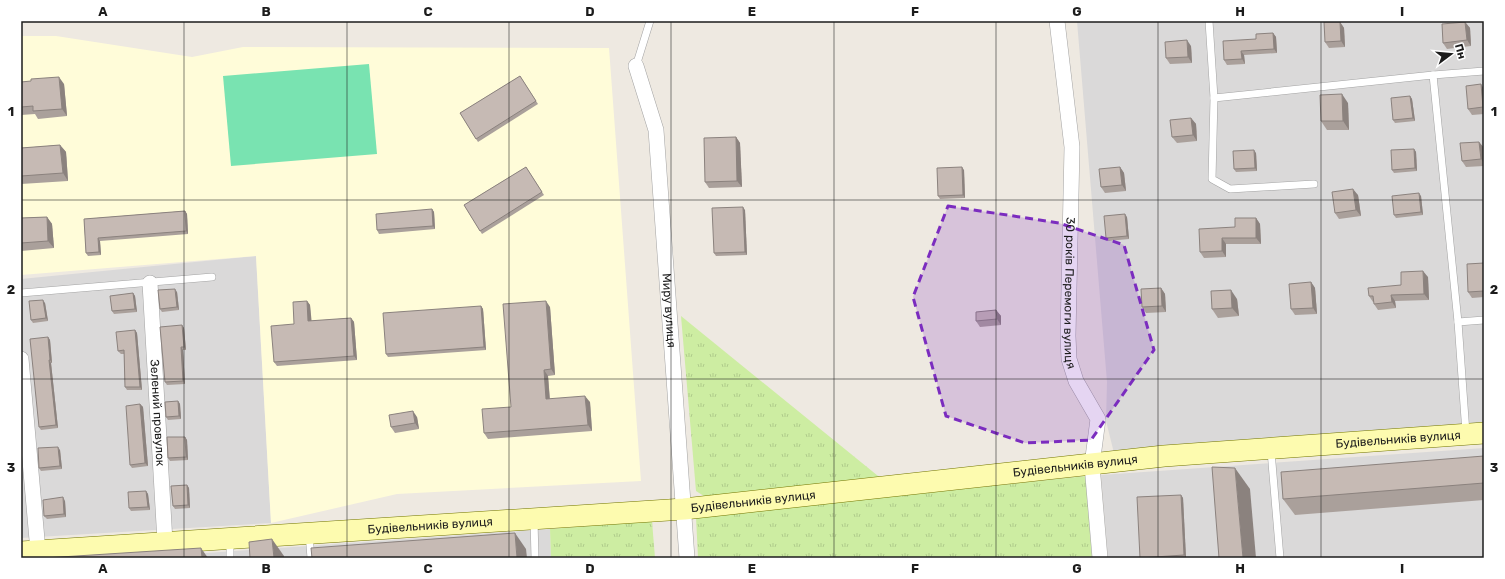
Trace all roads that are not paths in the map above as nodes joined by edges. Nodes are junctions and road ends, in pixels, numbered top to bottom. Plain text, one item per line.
1 (650, 21) edge
2 (1057, 21) edge
3 (1208, 21) edge
4 (636, 66) joint
5 (1484, 71) edge
6 (1433, 75) junction
7 (1214, 98) junction
8 (1314, 184) dead end
9 (212, 277) dead end
10 (150, 283) junction
11 (21, 293) edge
12 (1484, 320) edge
13 (1458, 322) junction
14 (21, 359) edge
15 (1475, 433) edge
16 (1271, 448) junction
17 (1092, 465) junction
18 (684, 509) junction
19 (534, 518) junction
20 (309, 533) junction
21 (165, 542) junction
22 (230, 548) edge
23 (29, 551) edge
24 (311, 558) edge
25 (536, 558) edge
26 (687, 558) edge
27 (1100, 558) edge
28 (1280, 558) edge

1 - 4 lane
2 - 17 street, 30 років Перемоги вулиця
3 - 7 lane
4 - 18 street, Миру вулиця
5 - 6 lane
6 - 7 lane
6 - 13 lane
7 - 8 lane
9 - 10 lane
10 - 11 lane
10 - 21 street, Зелений провулок
12 - 13 lane
13 - 15 lane
14 - 23 street
15 - 16 street, Будівельників вулиця
16 - 17 street, Будівельників вулиця
16 - 28 lane
17 - 18 street, Будівельників вулиця
17 - 27 street, 30 років Перемоги вулиця
18 - 19 street, Будівельників вулиця
18 - 26 street, Миру вулиця
19 - 20 street, Будівельників вулиця
19 - 25 lane
20 - 22 street, Будівельників вулиця
20 - 24 lane
21 - 22 street, Будівельників вулиця
21 - 23 street, Будівельників вулиця

